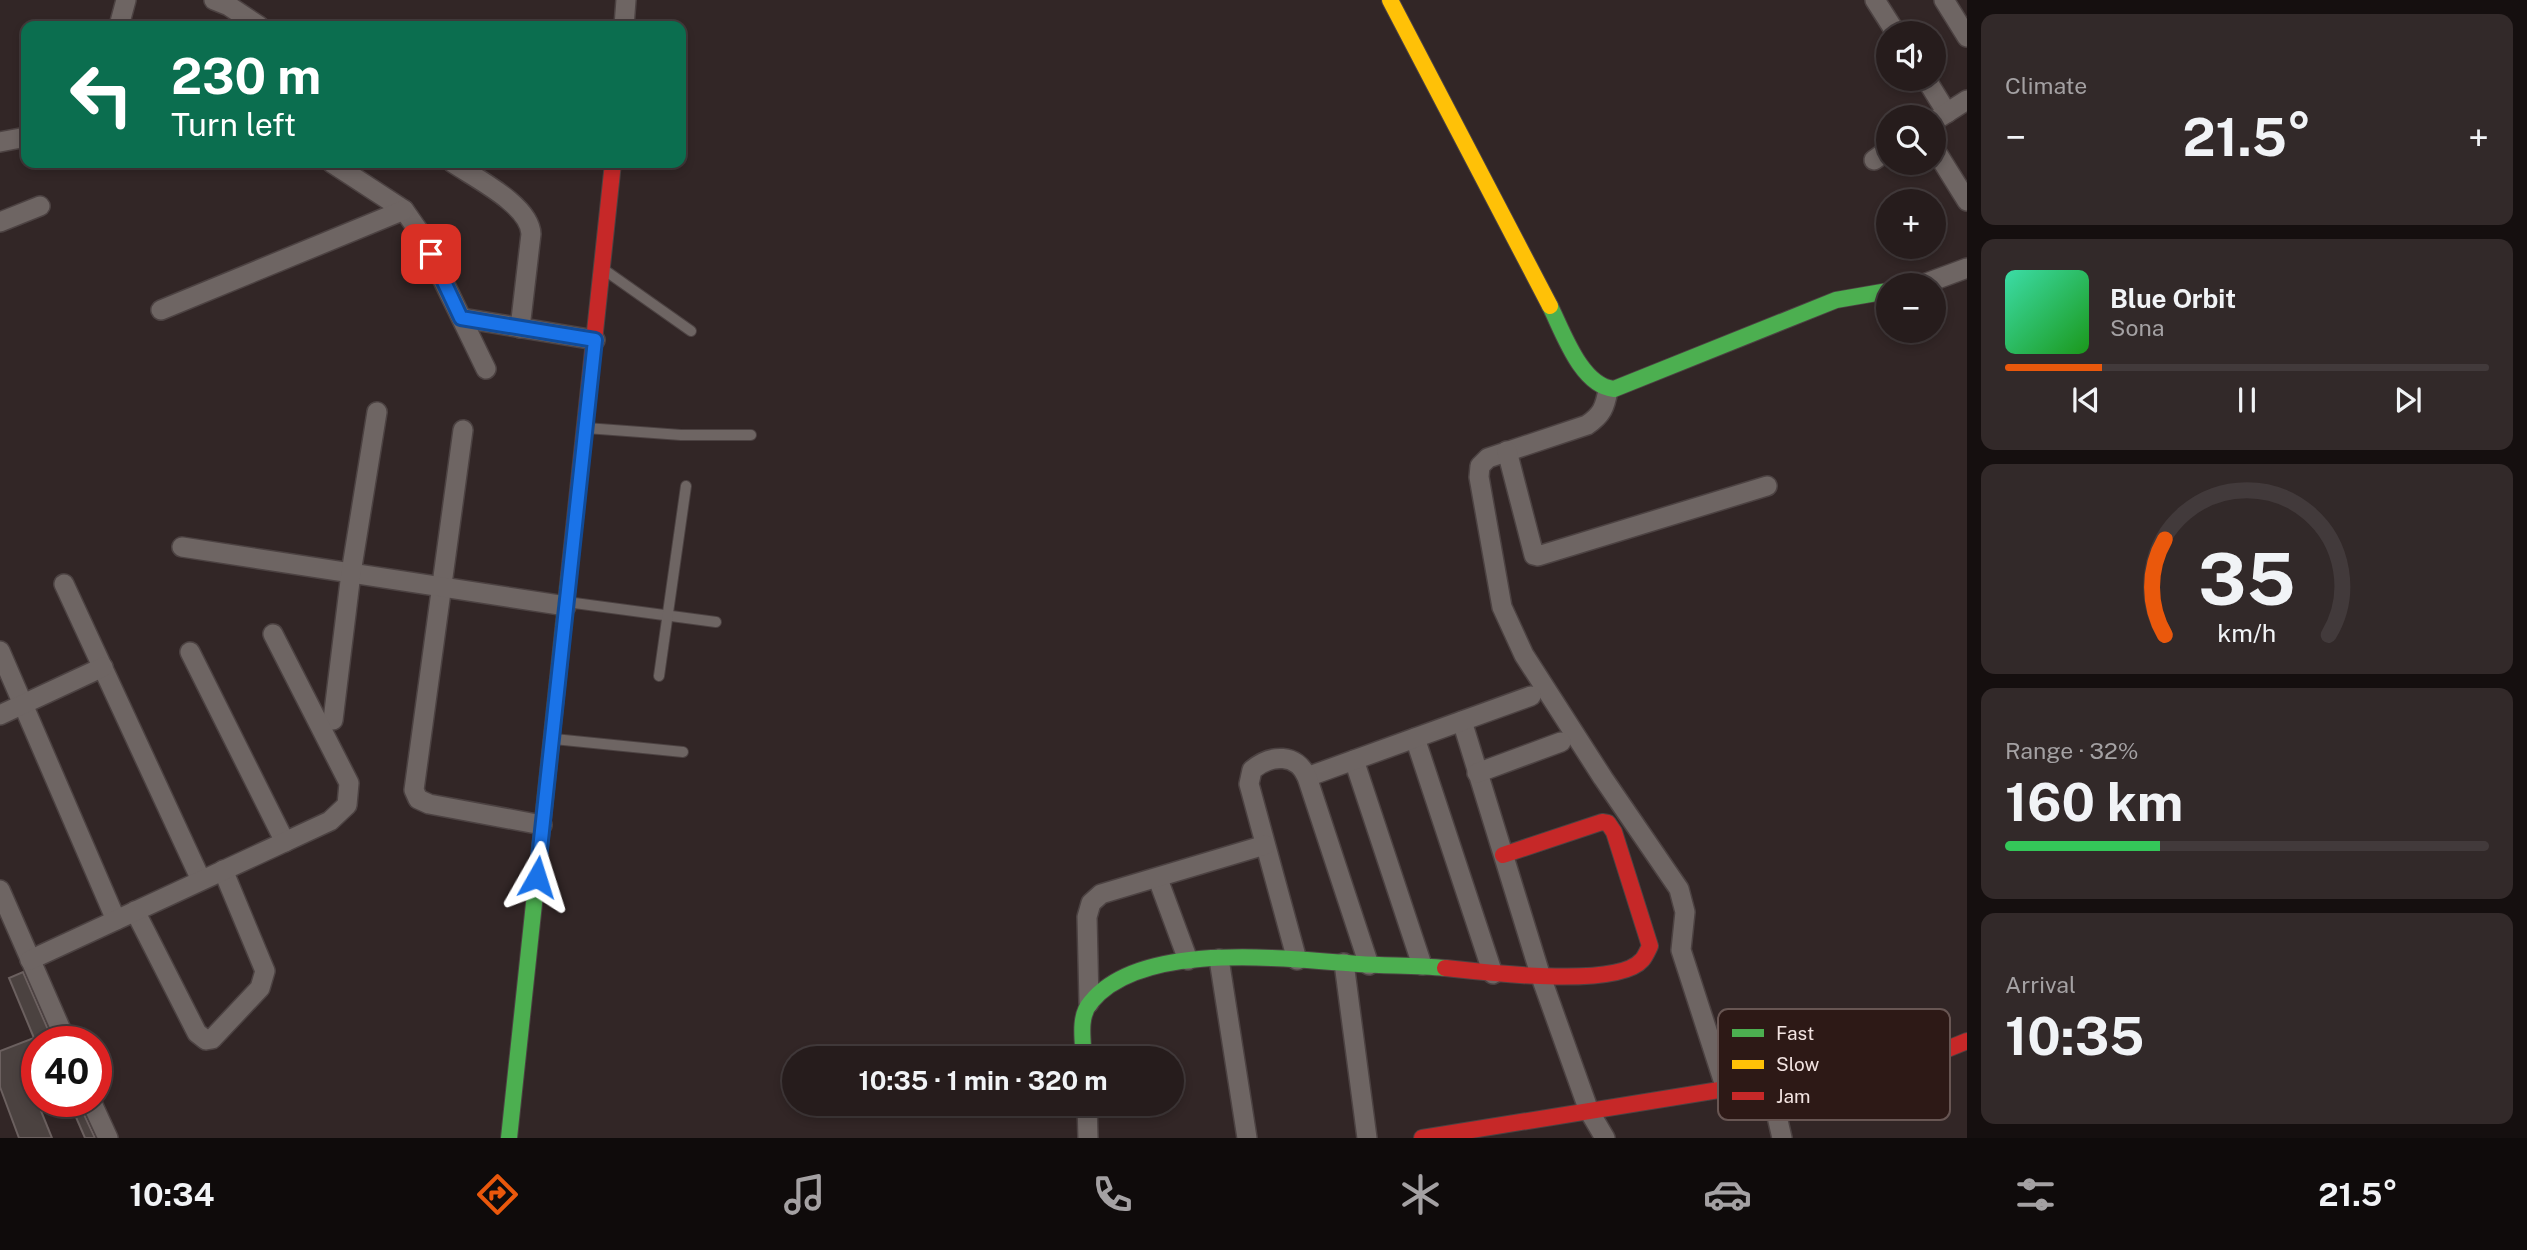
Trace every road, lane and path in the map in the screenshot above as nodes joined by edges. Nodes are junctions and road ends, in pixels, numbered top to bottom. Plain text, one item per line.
1 (127, 0) edge
2 (214, 0) edge
3 (626, 0) edge
4 (1390, 0) edge
5 (1875, 0) edge
6 (1944, 0) edge
7 (121, 21) edge
8 (252, 21) edge
9 (624, 21) edge
10 (1888, 21) edge
11 (1967, 37) edge
12 (1967, 100) edge
13 (1946, 114) edge
14 (21, 138) edge
15 (0, 142) edge
16 (1946, 167) edge
17 (340, 168) edge
18 (460, 168) edge
19 (613, 168) edge
20 (1967, 201) edge
21 (40, 206) dead end
22 (404, 211) junction
23 (0, 222) edge
24 (1967, 268) edge
25 (603, 269) junction
26 (1946, 276) edge
27 (1876, 293) edge
28 (162, 310) dead end
29 (461, 318) junction
30 (520, 328) junction
31 (691, 331) dead end
32 (595, 340) junction
33 (486, 369) dead end
34 (1608, 390) junction
35 (377, 412) dead end
36 (585, 428) junction
37 (463, 430) dead end
38 (751, 435) dead end
39 (1507, 452) junction
40 (686, 486) dead end
41 (1766, 486) dead end
42 (182, 547) dead end
43 (351, 573) junction
44 (64, 584) dead end
45 (441, 587) junction
46 (566, 604) junction
47 (667, 616) junction
48 (716, 622) dead end
49 (273, 634) dead end
50 (0, 651) edge
51 (190, 652) dead end
52 (103, 667) junction
53 (659, 676) dead end
54 (1531, 696) dead end
55 (23, 704) junction
56 (0, 715) edge
57 (333, 720) dead end
58 (1461, 721) junction
59 (552, 738) junction
60 (1415, 738) junction
61 (1561, 742) dead end
62 (683, 752) dead end
63 (1354, 760) junction
64 (1478, 773) junction
65 (1307, 777) junction
66 (542, 825) junction
67 (285, 842) junction
68 (1265, 845) junction
69 (1503, 855) junction
70 (223, 870) junction
71 (1158, 879) junction
72 (201, 880) junction
73 (0, 890) edge
74 (135, 911) junction
75 (116, 920) junction
76 (1219, 958) junction
77 (30, 960) junction
78 (1188, 960) junction
79 (1297, 960) junction
80 (1344, 963) junction
81 (1369, 965) junction
82 (1422, 965) junction
83 (1493, 974) junction
84 (1541, 977) junction
85 (1089, 1003) junction
86 (59, 1026) edge
87 (1967, 1041) edge
88 (1084, 1046) edge
89 (1950, 1048) edge
90 (1718, 1064) edge
91 (1718, 1090) edge
92 (1589, 1111) junction
93 (1087, 1116) edge
94 (99, 1117) edge
95 (1778, 1120) edge
96 (1512, 1131) edge
97 (108, 1138) edge
98 (509, 1138) edge
99 (1088, 1138) edge
100 (1247, 1138) edge
101 (1367, 1138) edge
102 (1422, 1138) edge
103 (1605, 1138) edge
104 (1782, 1138) edge

1 - 7 street
2 - 8 street
3 - 9 street
4 - 34 street
5 - 10 street
6 - 11 street
12 - 13 street
14 - 15 street
16 - 20 street
17 - 22 street
18 - 30 street
19 - 25 street
21 - 23 street
22 - 28 street
22 - 29 street
24 - 26 street
25 - 31 lane
25 - 32 street
27 - 34 street
29 - 30 street
29 - 33 street
30 - 32 street
32 - 36 street
34 - 39 street
35 - 43 street
36 - 38 lane
36 - 46 street
37 - 45 street
39 - 41 street
39 - 90 street
40 - 47 lane
42 - 43 street
43 - 45 street
43 - 57 street
44 - 52 street
45 - 46 street
45 - 66 street
46 - 47 lane
46 - 59 street
47 - 48 lane
47 - 53 lane
49 - 67 street
50 - 55 street
51 - 67 street
52 - 55 street
52 - 72 street
54 - 58 street
55 - 56 street
55 - 75 street
58 - 60 street
58 - 64 street
59 - 62 lane
59 - 66 street
60 - 63 street
60 - 83 street
61 - 64 street
63 - 65 street
63 - 82 street
64 - 69 street
65 - 68 street
65 - 81 street
66 - 98 street
67 - 70 street
68 - 71 street
68 - 79 street
69 - 84 street
69 - 84 street
70 - 72 street
70 - 74 street
71 - 78 street
71 - 85 street
72 - 74 street
73 - 77 street
74 - 75 street
75 - 77 street
76 - 78 street
76 - 79 street
76 - 100 street
77 - 86 street
78 - 85 street
79 - 80 street
80 - 81 street
80 - 101 street
81 - 82 street
82 - 83 street
83 - 84 street
84 - 92 street
85 - 88 street
87 - 89 street
91 - 92 street
92 - 96 street
92 - 103 street
93 - 99 street
94 - 97 street
95 - 104 street
96 - 102 street

